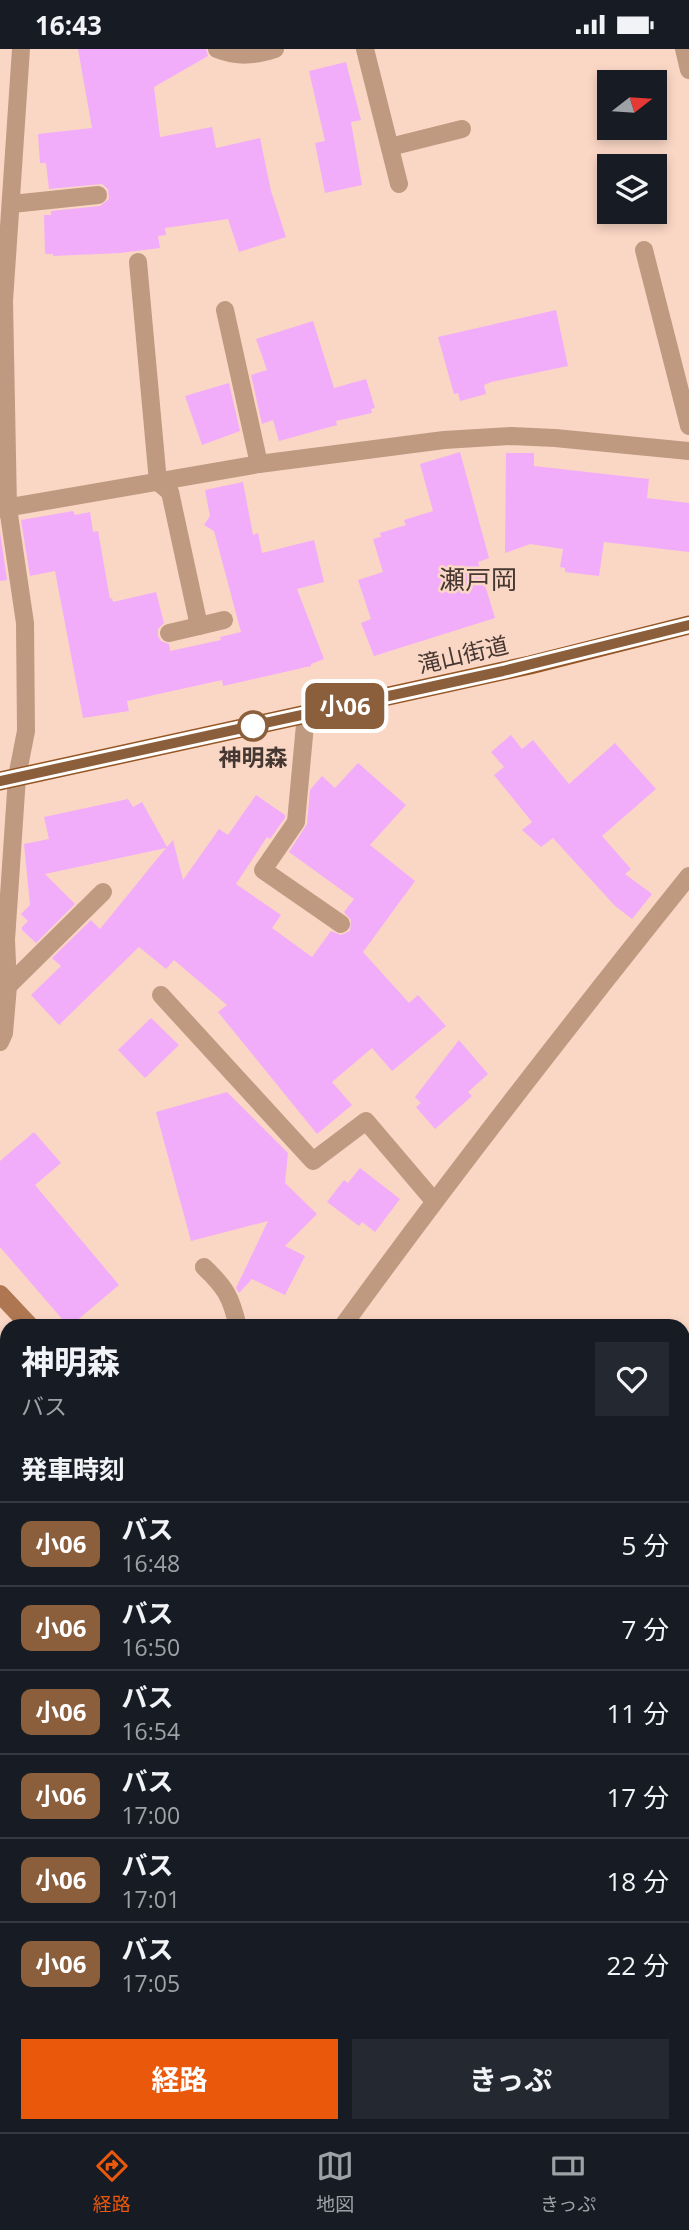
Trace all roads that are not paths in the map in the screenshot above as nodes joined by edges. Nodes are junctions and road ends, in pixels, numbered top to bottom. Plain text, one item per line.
1 (20, 49) edge
2 (217, 49) edge
3 (275, 49) edge
4 (365, 49) edge
5 (684, 49) edge
6 (689, 70) edge
7 (462, 129) dead end
8 (390, 147) junction
9 (7, 171) edge
10 (399, 184) dead end
11 (98, 195) dead end
12 (12, 204) junction
13 (644, 250) dead end
14 (138, 262) dead end
15 (2, 301) edge
16 (225, 310) dead end
17 (689, 426) edge
18 (689, 451) edge
19 (259, 464) junction
20 (158, 482) junction
21 (4, 508) edge
22 (224, 620) dead end
23 (689, 625) edge
24 (199, 626) junction
25 (169, 633) dead end
26 (306, 714) junction
27 (9, 779) edge
28 (689, 876) edge
29 (103, 892) dead end
30 (341, 924) dead end
31 (8, 986) junction
32 (162, 995) dead end
33 (0, 1042) edge
34 (434, 1201) junction
35 (204, 1268) dead end
36 (0, 1294) edge
37 (23, 1319) edge
38 (236, 1319) edge
39 (348, 1319) edge

1 - 9 street
2 - 3 street
4 - 8 street
5 - 6 street
7 - 8 street
8 - 10 street
9 - 12 street
11 - 12 street
12 - 15 street
13 - 17 street
14 - 20 street
15 - 21 street
16 - 19 street
18 - 19 street
19 - 20 street
20 - 21 street
20 - 24 street
21 - 27 street
22 - 24 street
23 - 26 highway, 滝山街道
24 - 25 street
26 - 27 highway, 滝山街道
26 - 30 street
27 - 31 street
28 - 34 street
29 - 31 street
31 - 33 street
32 - 34 street
34 - 39 street
35 - 38 street
36 - 37 main road

